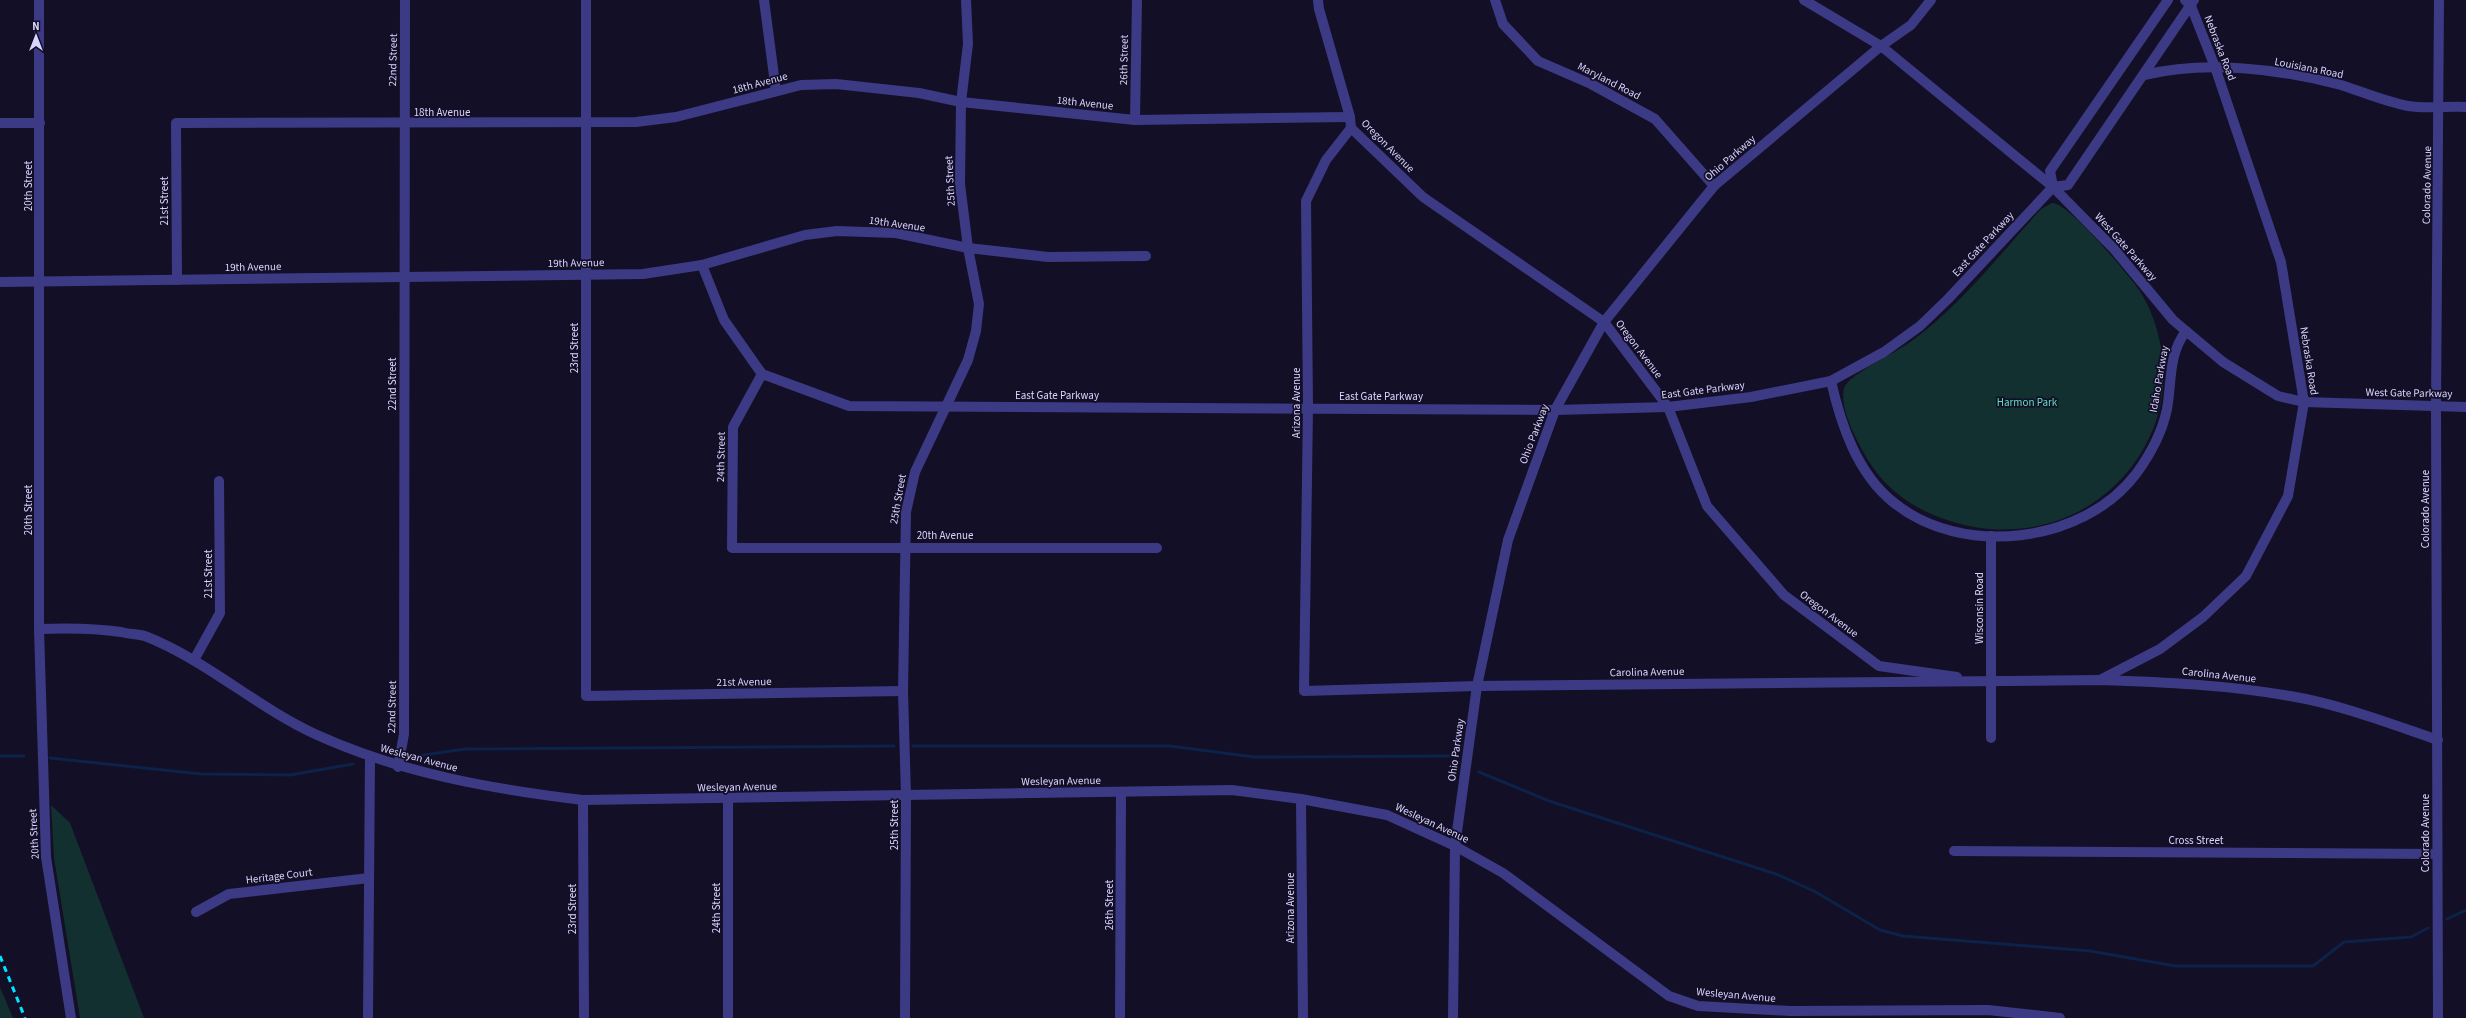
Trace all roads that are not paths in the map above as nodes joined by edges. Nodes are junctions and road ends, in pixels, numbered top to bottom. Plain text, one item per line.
1 (39, 0) edge
2 (405, 0) edge
3 (586, 0) edge
4 (764, 0) edge
5 (966, 0) edge
6 (1137, 0) edge
7 (1318, 0) edge
8 (1495, 0) edge
9 (1804, 0) edge
10 (1931, 0) edge
11 (2168, 0) edge
12 (2439, 0) edge
13 (2190, 2) edge
14 (1881, 46) junction
15 (2215, 67) junction
16 (2145, 75) junction
17 (776, 91) junction
18 (961, 102) junction
19 (2440, 106) junction
20 (2466, 107) edge
21 (1350, 117) junction
22 (1135, 120) junction
23 (0, 123) edge
24 (40, 123) junction
25 (176, 123) joint
26 (585, 123) junction
27 (404, 124) junction
28 (1351, 128) junction
29 (1714, 186) junction
30 (2053, 187) junction
31 (968, 248) junction
32 (1146, 256) dead end
33 (702, 265) junction
34 (586, 275) junction
35 (404, 277) junction
36 (177, 280) junction
37 (0, 282) edge
38 (40, 282) junction
39 (1604, 322) junction
40 (2186, 332) junction
41 (762, 374) junction
42 (1831, 381) junction
43 (2304, 402) junction
44 (2436, 406) junction
45 (2466, 406) edge
46 (948, 407) junction
47 (1308, 407) junction
48 (1668, 407) junction
49 (1555, 410) junction
50 (220, 480) dead end
51 (1991, 536) junction
52 (904, 547) junction
53 (732, 548) joint
54 (1157, 548) dead end
55 (40, 629) junction
56 (194, 660) junction
57 (2100, 680) junction
58 (1990, 681) junction
59 (1477, 686) junction
60 (903, 691) junction
61 (1304, 691) joint
62 (586, 696) joint
63 (1991, 738) dead end
64 (2438, 740) junction
65 (370, 757) junction
66 (398, 767) junction
67 (1121, 792) junction
68 (906, 796) junction
69 (728, 799) junction
70 (1301, 799) junction
71 (583, 800) junction
72 (1455, 846) junction
73 (1954, 851) dead end
74 (2437, 854) junction
75 (369, 878) junction
76 (196, 912) dead end
77 (1988, 1014) edge
78 (1790, 1015) edge
79 (71, 1018) edge
80 (368, 1018) edge
81 (584, 1018) edge
82 (728, 1018) edge
83 (905, 1018) edge
84 (1120, 1018) edge
85 (1302, 1018) edge
86 (1453, 1018) edge
87 (2060, 1018) edge
88 (2438, 1018) edge

1 - 24 street, 20th Street
2 - 27 street, 22nd Street
3 - 26 street, 23rd Street
4 - 17 street
5 - 18 street, 25th Street
6 - 22 street, 26th Street
7 - 21 street, Oregon Avenue
8 - 29 street, Maryland Road
9 - 14 street, West Gate Parkway
10 - 14 street, Ohio Parkway
11 - 30 street
12 - 19 street, Colorado Avenue
13 - 15 street, Nebraska Road
13 - 16 street, East Gate Parkway
14 - 29 street, Ohio Parkway
14 - 30 street, West Gate Parkway
15 - 16 street, Louisiana Road
15 - 19 street, Louisiana Road
15 - 43 street, Nebraska Road
16 - 30 street, East Gate Parkway
17 - 18 street, 18th Avenue
17 - 26 street, 18th Avenue
18 - 22 street, 18th Avenue
18 - 31 street, 25th Street
19 - 20 street, Louisiana Road
19 - 44 street, Colorado Avenue
21 - 22 street, 18th Avenue
21 - 28 street, Oregon Avenue
23 - 24 street
24 - 38 street, 20th Street
25 - 27 street, 18th Avenue
25 - 36 street, 21st Street
26 - 27 street, 18th Avenue
26 - 34 street, 23rd Street
27 - 35 street, 22nd Street
28 - 39 street, Oregon Avenue
28 - 47 street, Arizona Avenue
29 - 39 street, Ohio Parkway
30 - 40 street, West Gate Parkway
30 - 42 street, East Gate Parkway
31 - 32 street, 19th Avenue
31 - 33 street, 19th Avenue
31 - 46 street, 25th Street
33 - 34 street, 19th Avenue
33 - 41 street
34 - 35 street, 19th Avenue
34 - 62 street, 23rd Street
35 - 36 street, 19th Avenue
35 - 66 street, 22nd Street
36 - 38 street, 19th Avenue
37 - 38 street, 19th Avenue
38 - 55 street, 20th Street
39 - 48 street, Oregon Avenue
39 - 49 street, Ohio Parkway
40 - 43 street, West Gate Parkway
40 - 51 street, Idaho Parkway
41 - 46 street, East Gate Parkway
41 - 53 street, 24th Street
42 - 48 street, East Gate Parkway
42 - 51 street, Idaho Parkway
43 - 44 street, West Gate Parkway
43 - 57 street, Nebraska Road
44 - 45 street, West Gate Parkway
44 - 64 street, Colorado Avenue
46 - 47 street, East Gate Parkway
46 - 52 street, 25th Street
47 - 49 street, East Gate Parkway
47 - 61 street, Arizona Avenue
48 - 49 street, East Gate Parkway
48 - 58 street, Oregon Avenue
49 - 59 street, Ohio Parkway
50 - 56 street, 21st Street
51 - 58 street, Wisconsin Road
52 - 53 street, 20th Avenue
52 - 54 street, 20th Avenue
52 - 60 street, 25th Street
55 - 56 street, Wesleyan Avenue
55 - 79 street, 20th Street
56 - 65 street, Wesleyan Avenue
57 - 58 street, Carolina Avenue
57 - 64 street, Carolina Avenue
58 - 59 street, Carolina Avenue
58 - 63 street
59 - 61 street, Carolina Avenue
59 - 72 street, Ohio Parkway
60 - 62 street, 21st Avenue
60 - 68 street, 25th Street
64 - 74 street, Colorado Avenue
65 - 66 street, Wesleyan Avenue
65 - 75 street
66 - 71 street, Wesleyan Avenue
67 - 68 street, Wesleyan Avenue
67 - 70 street, Wesleyan Avenue
67 - 84 street, 26th Street
68 - 69 street, Wesleyan Avenue
68 - 83 street, 25th Street
69 - 71 street, Wesleyan Avenue
69 - 82 street, 24th Street
70 - 72 street, Wesleyan Avenue
70 - 85 street, Arizona Avenue
71 - 81 street, 23rd Street
72 - 78 street, Wesleyan Avenue
72 - 86 street, Ohio Parkway
73 - 74 street, Cross Street
74 - 88 street, Colorado Avenue
75 - 76 street, Heritage Court
75 - 80 street
77 - 78 street, Wesleyan Avenue
77 - 87 street, Wesleyan Avenue

